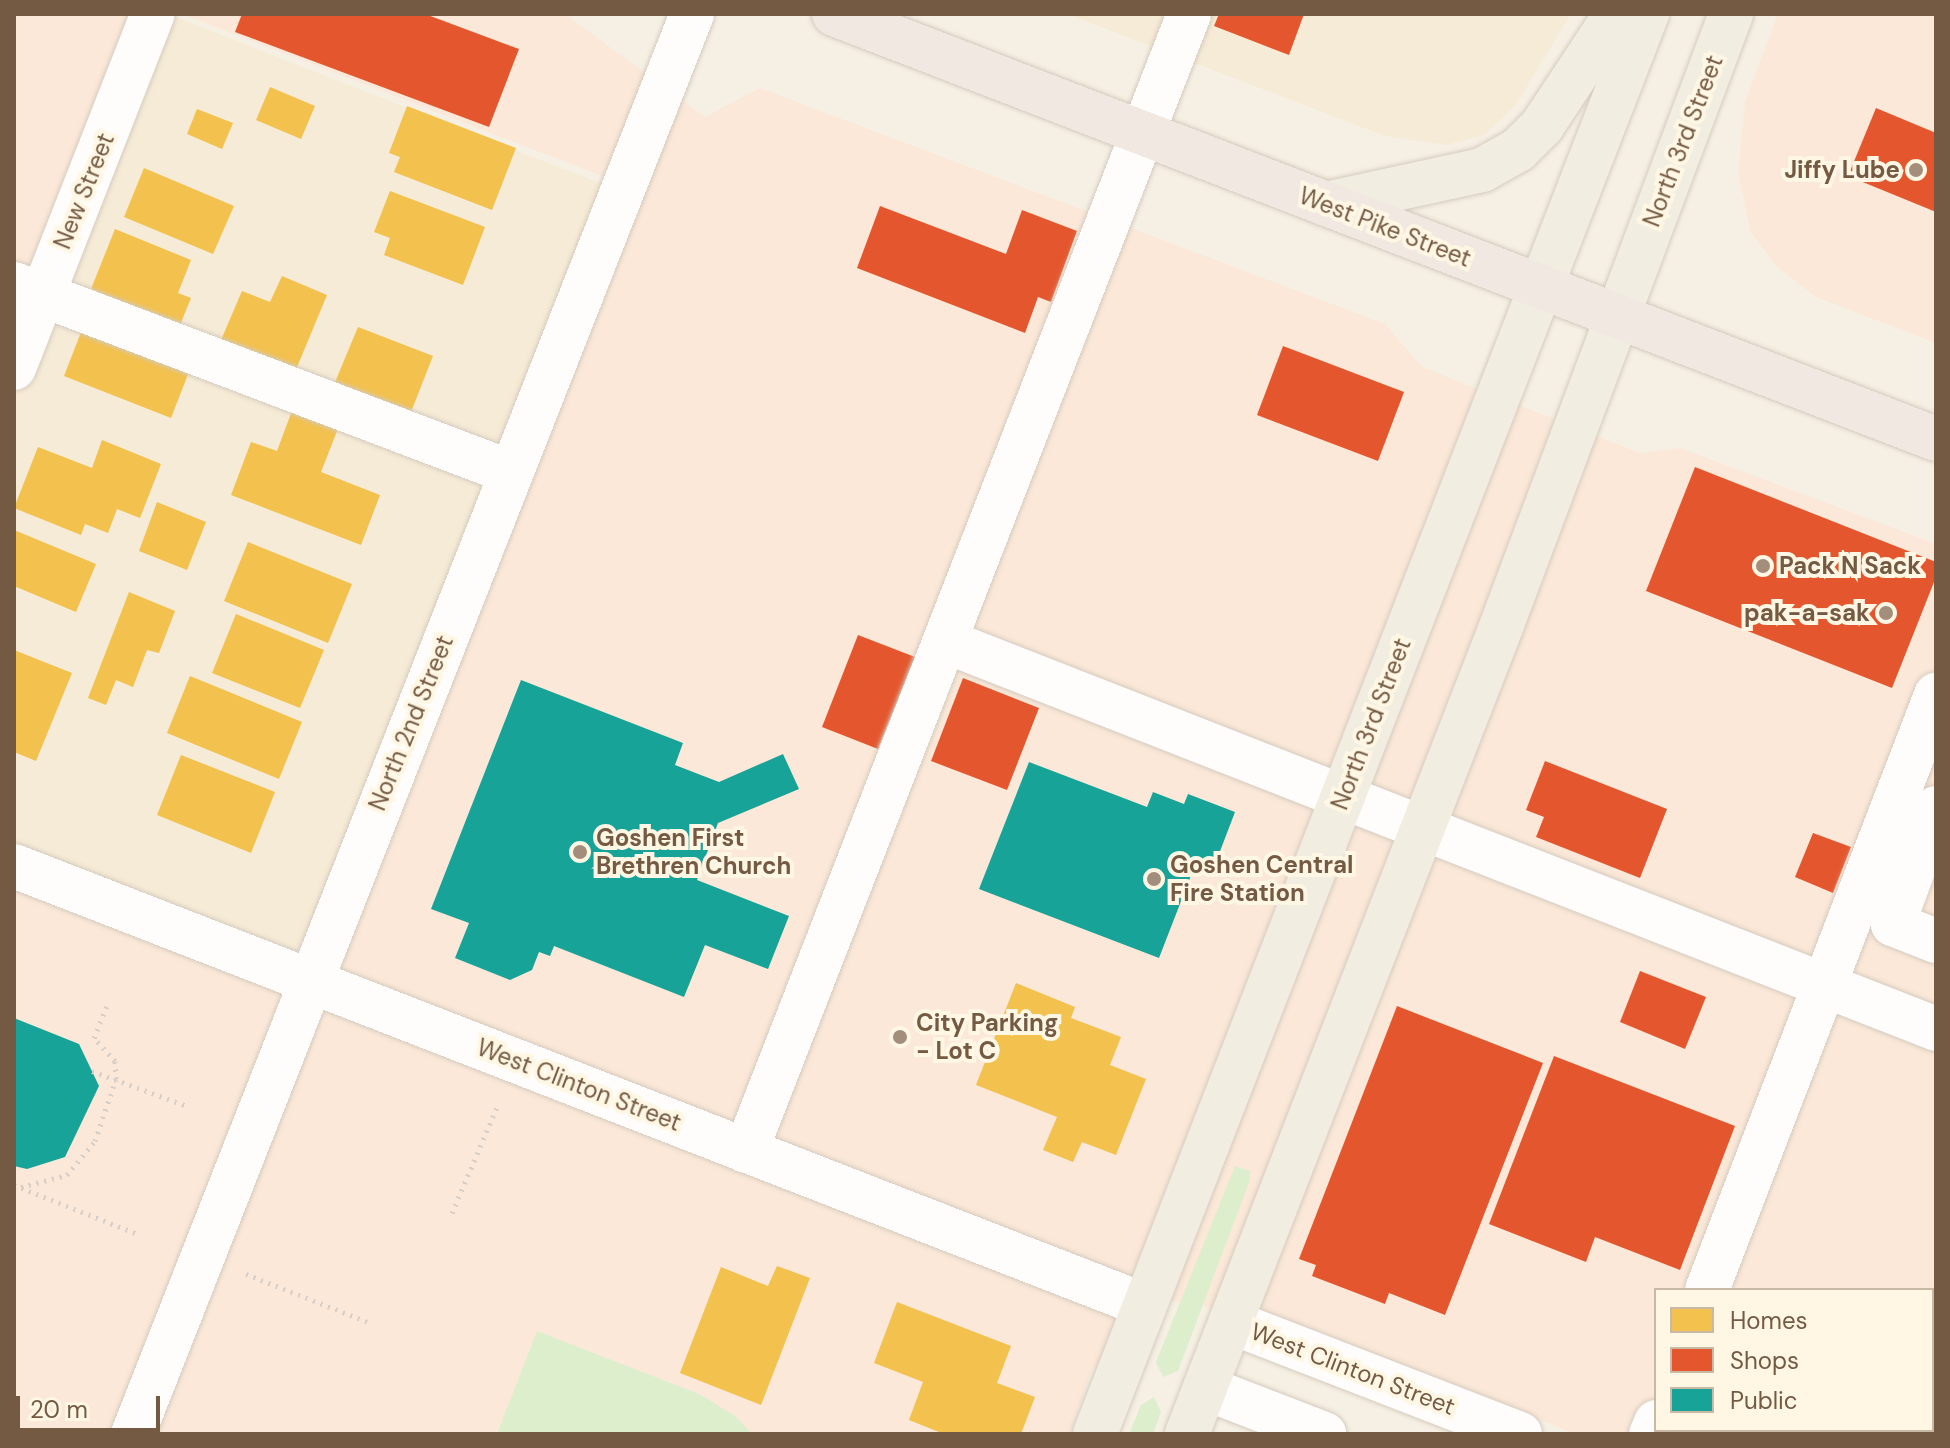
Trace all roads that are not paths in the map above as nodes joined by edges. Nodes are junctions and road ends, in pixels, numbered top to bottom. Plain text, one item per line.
1 (153, 14) edge
2 (692, 14) edge
3 (834, 14) edge
4 (1189, 14) edge
5 (1616, 14) edge
6 (1647, 14) edge
7 (1731, 14) edge
8 (1143, 133) junction
9 (1326, 204) junction
10 (1539, 287) junction
11 (28, 290) edge
12 (1617, 316) junction
13 (14, 368) edge
14 (1936, 439) edge
15 (510, 472) junction
16 (945, 641) junction
17 (1936, 695) edge
18 (1343, 795) junction
19 (1936, 808) edge
20 (1424, 826) junction
21 (14, 866) edge
22 (1936, 941) edge
23 (309, 979) junction
24 (1824, 985) junction
25 (1936, 1029) edge
26 (746, 1151) junction
27 (1708, 1288) edge
28 (1144, 1305) junction
29 (1231, 1322) junction
30 (1205, 1388) junction
31 (133, 1434) edge
32 (1095, 1434) edge
33 (1187, 1434) edge
34 (1324, 1434) edge
35 (1520, 1434) edge

1 - 11 street, New Street
2 - 15 street, North 2nd Street
3 - 8 highway, West Pike Street
4 - 8 street
5 - 9 main road
6 - 10 main road, North 3rd Street
7 - 12 main road, North 3rd Street
8 - 9 highway, West Pike Street
8 - 16 street
9 - 10 highway, West Pike Street
10 - 12 highway, West Pike Street
10 - 18 main road, North 3rd Street
11 - 13 street, New Street
11 - 15 street
12 - 14 highway, West Pike Street
12 - 20 main road, North 3rd Street
15 - 23 street, North 2nd Street
16 - 18 street
16 - 26 street
17 - 24 street
18 - 20 street
18 - 28 main road, North 3rd Street
19 - 22 street
20 - 24 street
20 - 29 main road, North 3rd Street
21 - 23 street, West Clinton Street
23 - 26 street, West Clinton Street
23 - 31 street, North 2nd Street
24 - 25 street
24 - 27 street
26 - 28 street, West Clinton Street
28 - 32 main road, North 3rd Street
29 - 30 main road, North 3rd Street
29 - 35 street, West Clinton Street
30 - 33 main road, North 3rd Street
30 - 34 street

